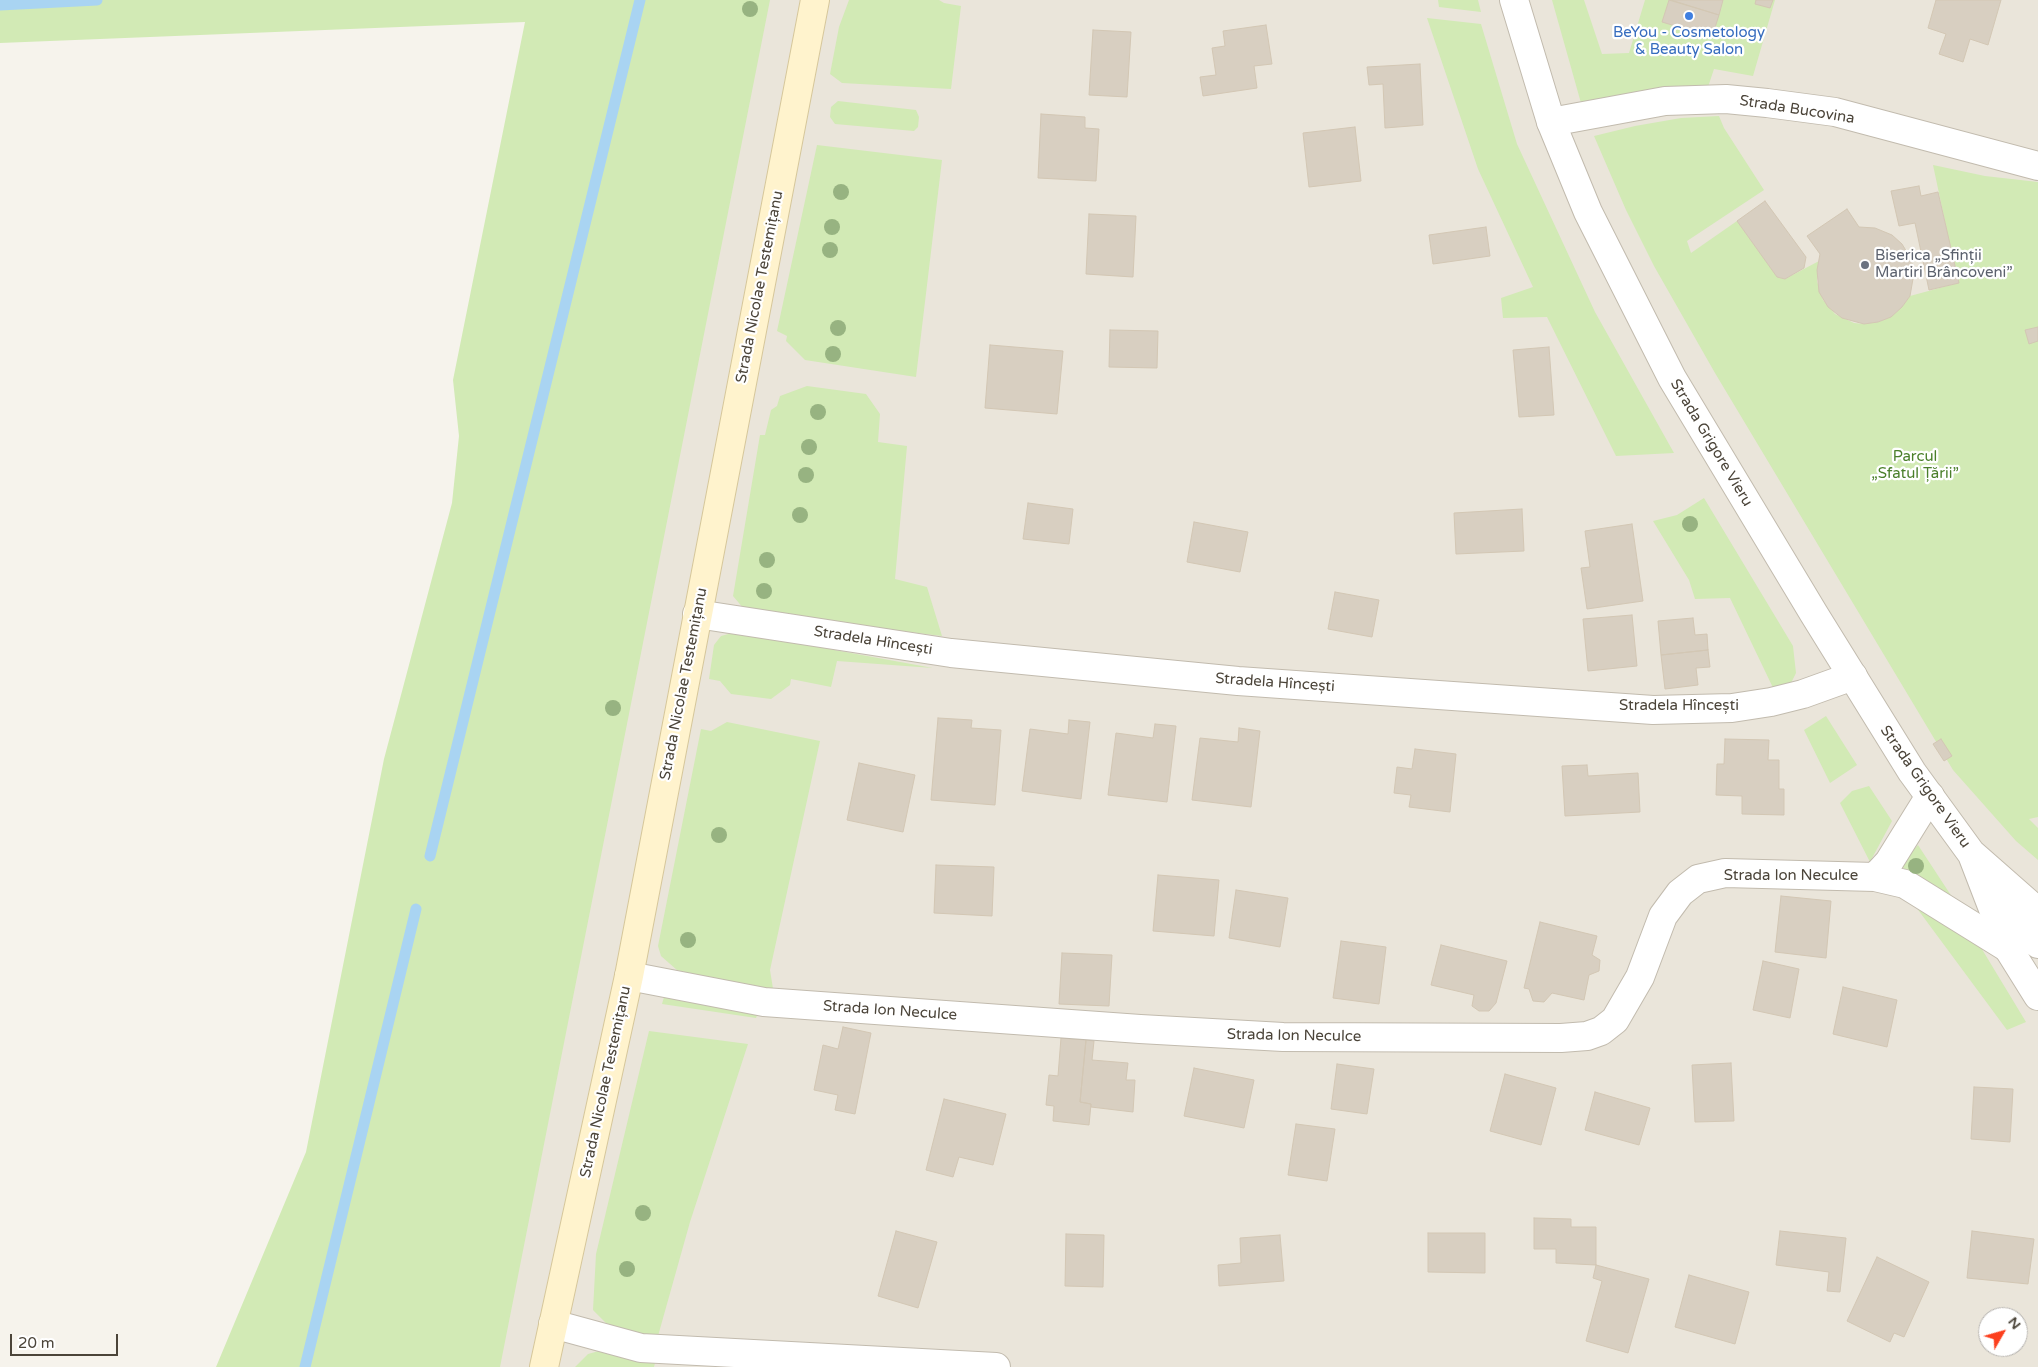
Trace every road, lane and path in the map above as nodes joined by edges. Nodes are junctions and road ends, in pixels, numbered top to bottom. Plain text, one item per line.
1 (815, 0) edge
2 (1514, 0) edge
3 (1551, 122) junction
4 (2038, 166) edge
5 (697, 614) junction
6 (1853, 676) junction
7 (1930, 796) junction
8 (1971, 853) junction
9 (1875, 877) junction
10 (1984, 887) junction
11 (2038, 892) edge
12 (2038, 912) edge
13 (2038, 944) edge
14 (2008, 948) junction
15 (629, 976) junction
16 (2038, 996) edge
17 (553, 1324) junction
18 (544, 1367) edge
19 (996, 1367) edge

1 - 5 main road, Strada Nicolae Testemițanu
2 - 3 street, Strada Grigore Vieru
3 - 4 street, Strada Bucovina
3 - 6 street, Strada Grigore Vieru
5 - 6 street, Stradela Hîncești
5 - 15 main road, Strada Nicolae Testemițanu
6 - 7 street, Strada Grigore Vieru
7 - 8 street, Strada Grigore Vieru
7 - 9 street, Strada Ion Neculce
8 - 10 street
8 - 11 street
8 - 12 street
9 - 14 street, Strada Ion Neculce
9 - 15 street, Strada Ion Neculce
10 - 13 street
10 - 14 street
14 - 16 street
15 - 17 main road, Strada Nicolae Testemițanu
17 - 18 main road, Strada Nicolae Testemițanu
17 - 19 street

